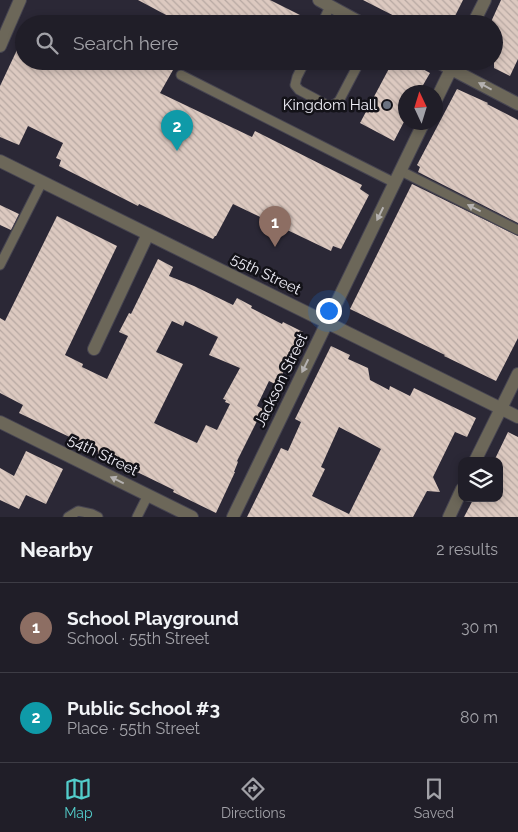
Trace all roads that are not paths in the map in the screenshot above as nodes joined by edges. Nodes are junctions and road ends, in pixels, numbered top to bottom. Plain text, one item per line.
1 (20, 0) edge
2 (485, 0) edge
3 (324, 3) edge
4 (346, 15) edge
5 (478, 15) edge
6 (0, 46) edge
7 (300, 70) edge
8 (355, 70) edge
9 (451, 70) edge
10 (461, 70) edge
11 (181, 75) dead end
12 (443, 86) edge
13 (518, 104) edge
14 (420, 130) edge
15 (0, 161) edge
16 (401, 171) junction
17 (42, 182) junction
18 (395, 183) junction
19 (518, 230) edge
20 (148, 234) junction
21 (0, 265) edge
22 (327, 323) junction
23 (94, 349) dead end
24 (518, 374) edge
25 (500, 408) junction
26 (518, 417) edge
27 (0, 422) edge
28 (477, 457) edge
29 (148, 495) junction
30 (458, 498) edge
31 (68, 517) edge
32 (98, 517) edge
33 (137, 517) edge
34 (192, 517) edge
35 (233, 517) edge
36 (449, 517) edge

1 - 6 street
2 - 5 street
3 - 4 street
7 - 8 lane
9 - 12 street
13 -> 10 street
11 - 18 lane
14 - 16 street, Jackson Street
15 - 17 street, 55th Street
16 - 18 street, Jackson Street
19 -> 16 lane
17 - 20 street, 55th Street
17 - 21 lane
18 -> 22 street, Jackson Street
20 - 22 street, 55th Street
20 - 23 street
22 - 25 street, 55th Street
22 -> 35 street, Jackson Street
24 - 25 street
25 - 26 street, 55th Street
25 - 28 street
29 -> 27 street, 54th Street
29 - 33 lane
29 - 34 street, 54th Street
30 - 36 street
31 - 32 lane

